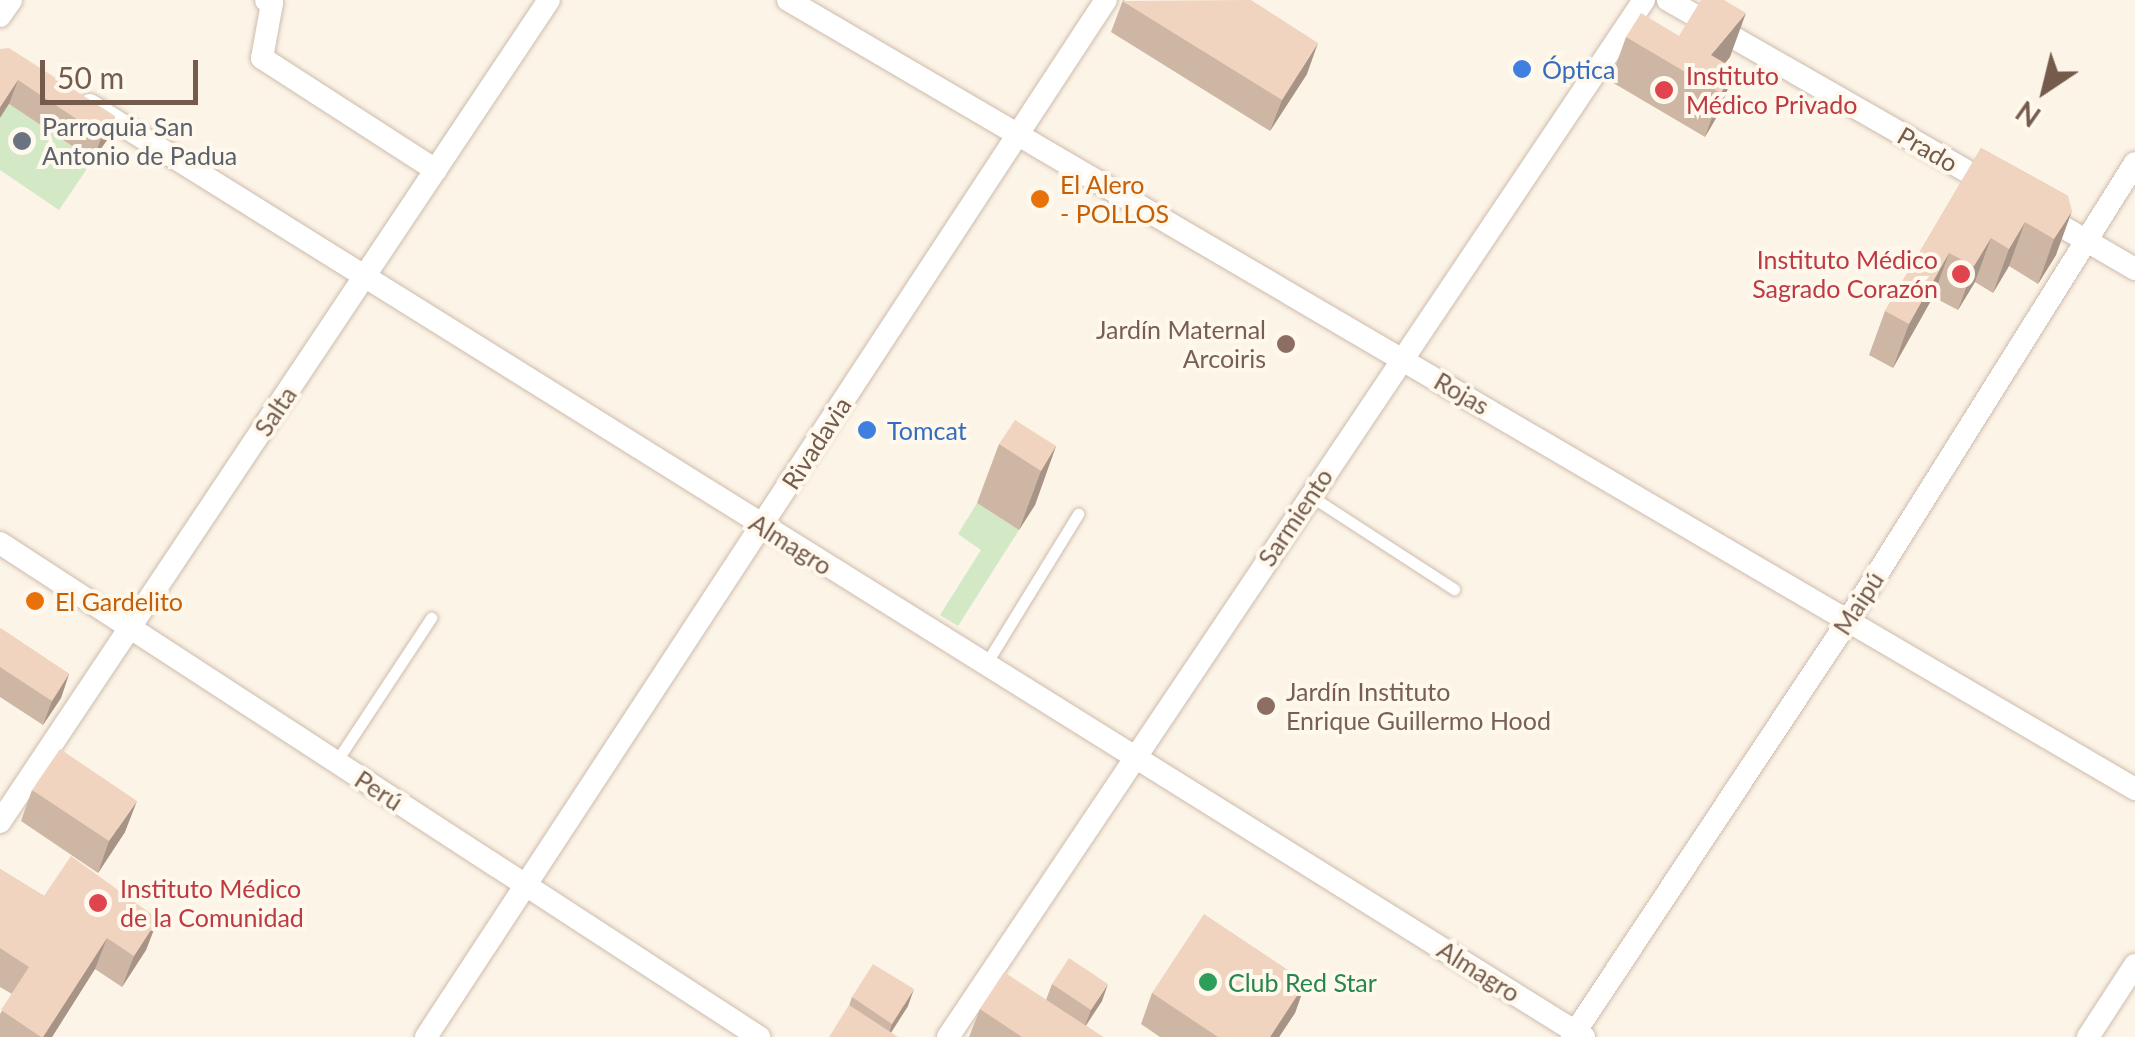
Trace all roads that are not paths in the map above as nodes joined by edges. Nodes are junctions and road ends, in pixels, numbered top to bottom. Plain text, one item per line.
1 (11, 0) edge
2 (266, 0) edge
3 (550, 0) edge
4 (788, 0) edge
5 (1106, 0) edge
6 (1644, 0) edge
7 (1668, 0) edge
8 (0, 16) edge
9 (66, 90) edge
10 (1016, 137) junction
11 (2135, 163) edge
12 (436, 170) junction
13 (2087, 240) junction
14 (2135, 269) edge
15 (364, 278) junction
16 (1402, 357) junction
17 (1309, 495) junction
18 (1078, 514) dead end
19 (762, 525) junction
20 (0, 543) edge
21 (1454, 590) dead end
22 (431, 618) dead end
23 (1848, 619) junction
24 (130, 628) junction
25 (984, 666) junction
26 (1134, 758) junction
27 (336, 762) junction
28 (2135, 789) edge
29 (2, 814) edge
30 (524, 886) junction
31 (2135, 965) edge
32 (1578, 1035) edge
33 (426, 1037) edge
34 (759, 1037) edge
35 (948, 1037) edge
36 (2088, 1037) edge

1 - 8 street
2 - 12 street
3 - 12 street, Salta
4 - 10 street, Rojas
5 - 10 street, Rivadavia
6 - 16 street, Sarmiento
7 - 13 street, Prado
9 - 15 street, Almagro
10 - 16 street, Rojas
10 - 19 street, Rivadavia
11 - 13 street, Maipú
12 - 15 street, Salta
13 - 14 street, Prado
13 - 23 street, Maipú
15 - 19 street, Almagro
15 - 24 street, Salta
16 - 17 street, Sarmiento
16 - 23 street, Rojas
17 - 21 lane
17 - 26 street, Sarmiento
18 - 25 lane
19 - 25 street, Almagro
19 - 30 street, Rivadavia
20 - 24 street, Perú
22 - 27 lane
23 - 28 street, Rojas
23 - 32 street, Maipú
24 - 27 street, Perú
24 - 29 street, Salta
25 - 26 street, Almagro
26 - 32 street, Almagro
26 - 35 street, Sarmiento
27 - 30 street, Perú
30 - 33 street, Rivadavia
30 - 34 street, Perú
31 - 36 street

